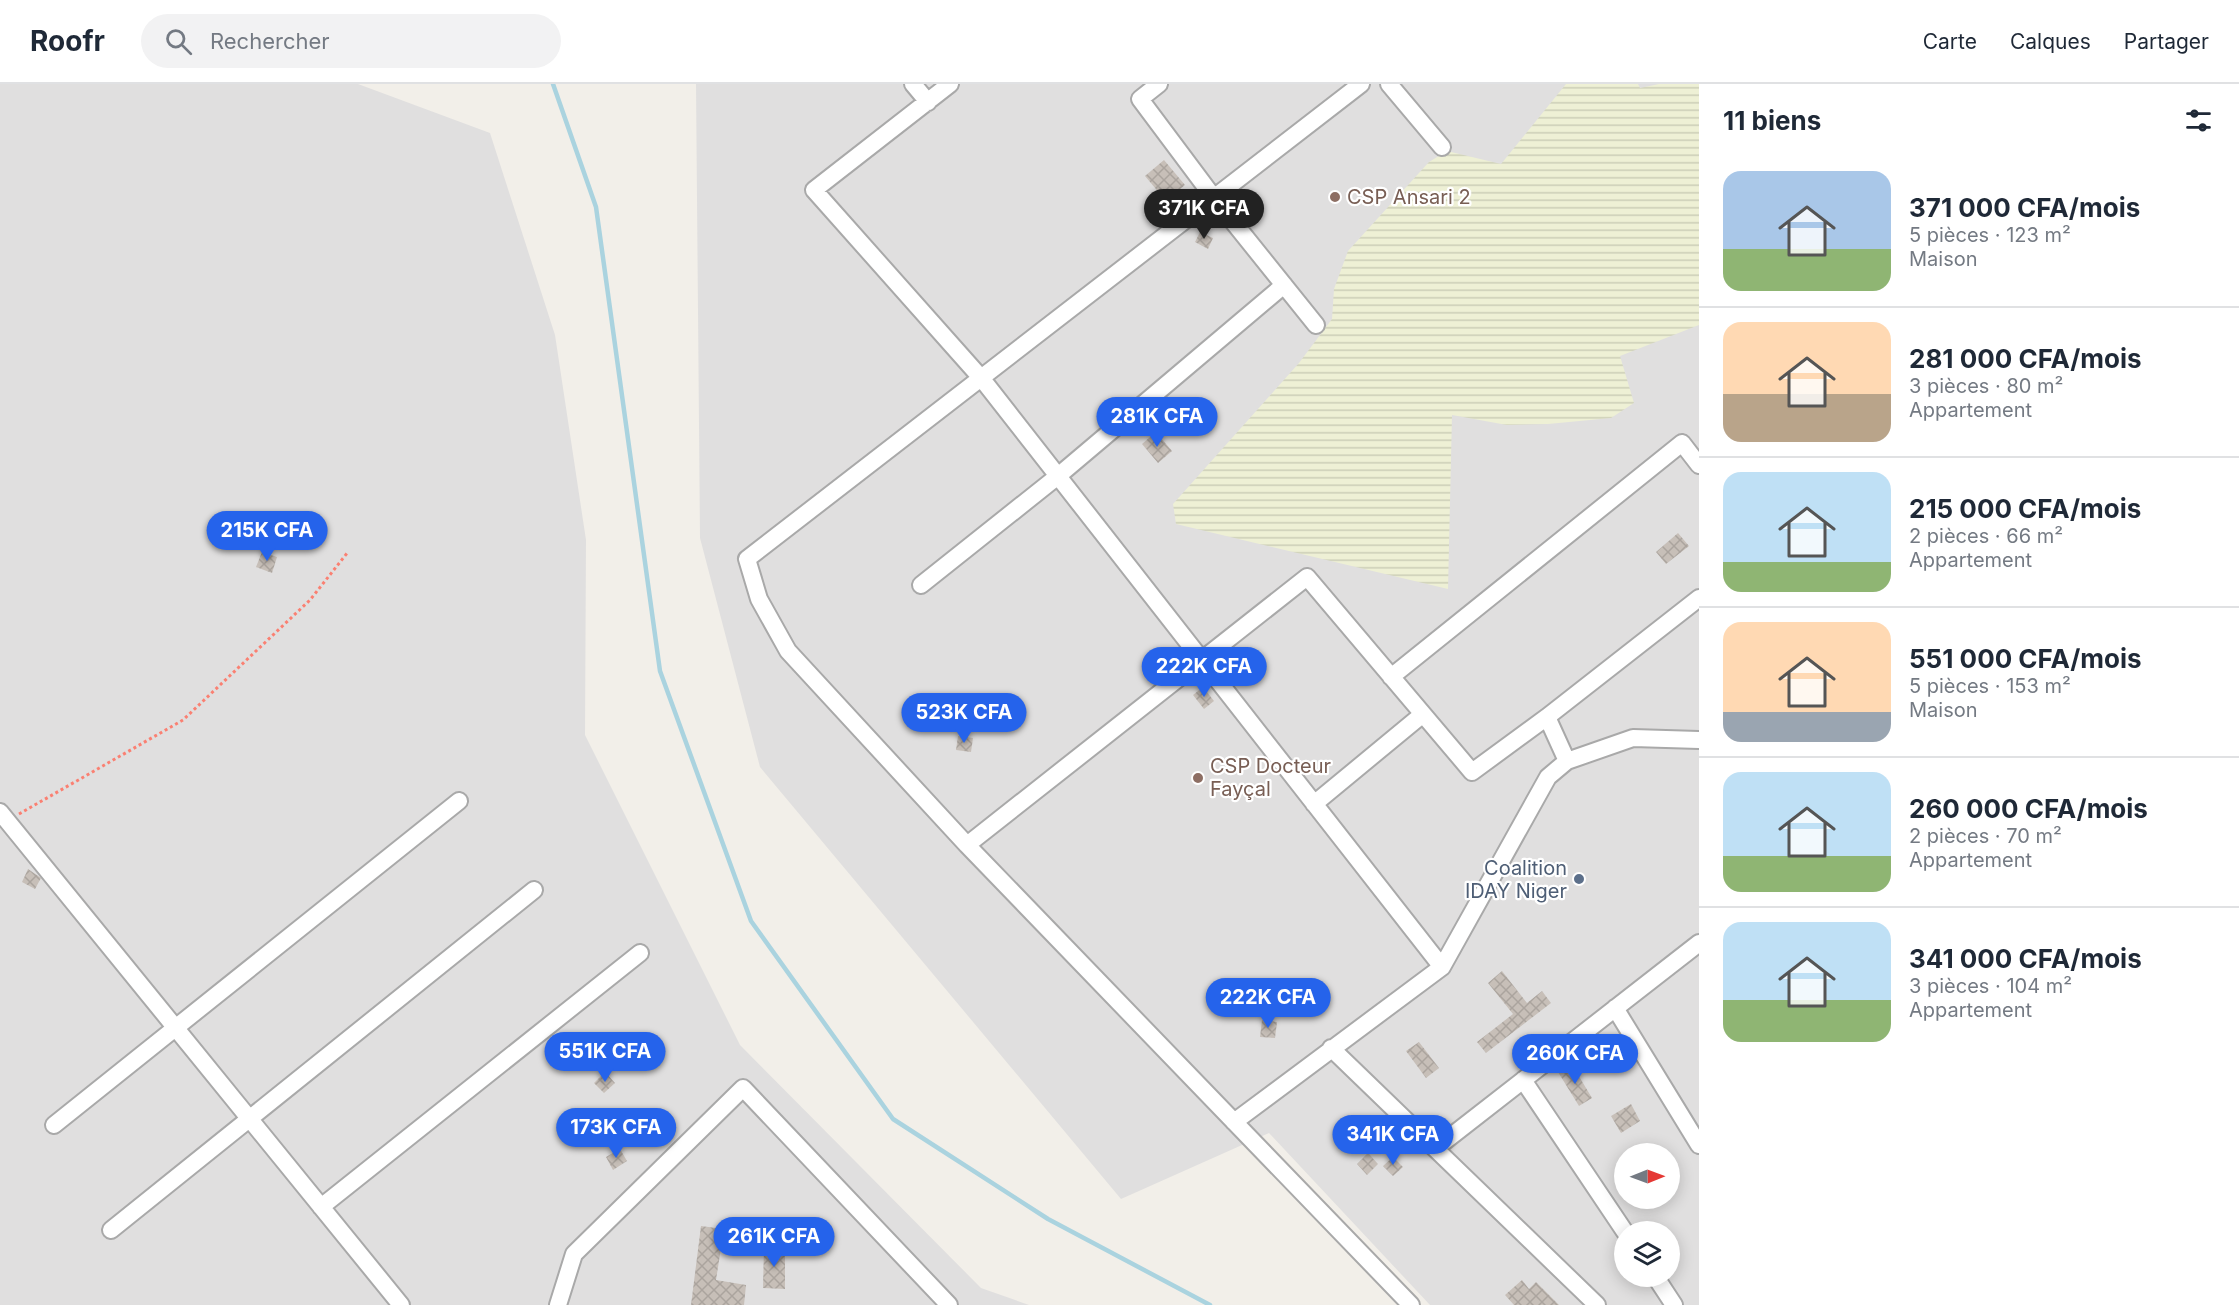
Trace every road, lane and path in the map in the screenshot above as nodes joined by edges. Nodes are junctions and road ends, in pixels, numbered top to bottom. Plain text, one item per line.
1 (913, 84) edge
2 (950, 84) edge
3 (1159, 84) edge
4 (1361, 84) edge
5 (1389, 84) edge
6 (928, 102) junction
7 (1442, 147) dead end
8 (1214, 198) junction
9 (1284, 285) junction
10 (1316, 325) dead end
11 (982, 379) junction
12 (1699, 465) edge
13 (1058, 476) junction
14 (348, 552) dead end
15 (921, 585) dead end
16 (1699, 598) edge
17 (1203, 661) junction
18 (1391, 677) junction
19 (1423, 714) junction
20 (1547, 717) junction
21 (1699, 740) edge
22 (1568, 761) junction
23 (459, 801) dead end
24 (1314, 804) junction
25 (4, 816) edge
26 (968, 845) junction
27 (534, 890) dead end
28 (1699, 943) edge
29 (640, 953) dead end
30 (1442, 967) junction
31 (1615, 1008) junction
32 (176, 1028) junction
33 (1331, 1048) junction
34 (1523, 1080) junction
35 (249, 1119) junction
36 (1234, 1122) junction
37 (54, 1125) dead end
38 (1699, 1145) edge
39 (1436, 1149) junction
40 (321, 1207) junction
41 (1618, 1221) edge
42 (111, 1230) dead end
43 (1662, 1287) edge
44 (400, 1305) edge
45 (558, 1305) edge
46 (949, 1305) edge
47 (1411, 1305) edge
48 (1597, 1305) edge
49 (1674, 1305) edge

1 - 6 street
2 - 6 street
3 - 8 street
4 - 8 street
5 - 7 street
6 - 11 street
8 - 9 street
8 - 11 street
9 - 10 street
9 - 13 street
11 - 13 street
11 - 26 street
12 - 18 street
13 - 15 street
13 - 17 street
14 - 25 path
16 - 20 street
17 - 18 street
17 - 24 street
17 - 26 street
18 - 19 street
19 - 20 street
19 - 24 street
20 - 22 street
21 - 22 street
22 - 30 street
23 - 32 street
24 - 30 street
25 - 32 street
26 - 36 street
27 - 35 street
28 - 31 street
29 - 40 street
30 - 33 street
31 - 34 street
31 - 38 street
32 - 35 street
32 - 37 street
33 - 36 street
33 - 39 street
34 - 39 street
34 - 41 street
35 - 40 street
35 - 42 street
36 - 47 street
39 - 48 street
40 - 44 street
43 - 49 street
45 - 46 street

